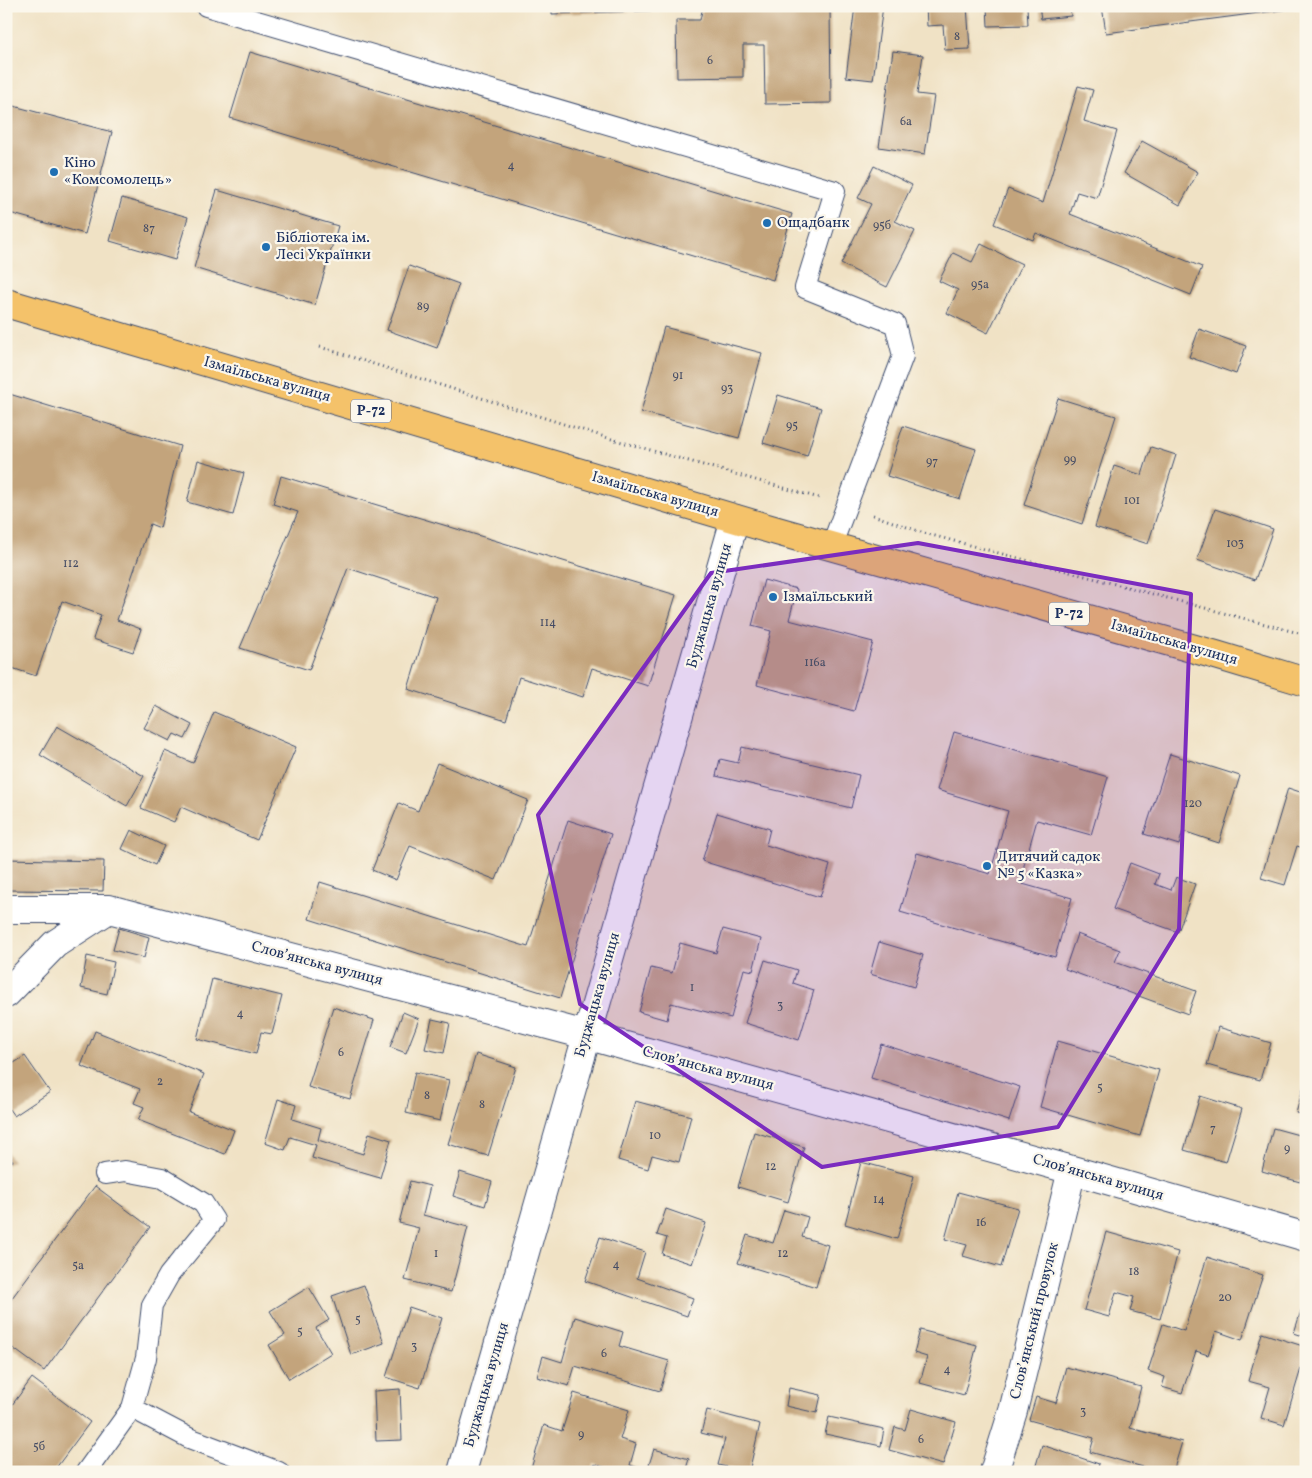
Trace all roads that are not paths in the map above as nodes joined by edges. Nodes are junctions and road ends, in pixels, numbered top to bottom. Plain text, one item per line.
1 (206, 6) edge
2 (6, 303) edge
3 (735, 519) junction
4 (831, 547) junction
5 (1306, 682) edge
6 (109, 908) junction
7 (6, 909) edge
8 (6, 994) edge
9 (586, 1035) junction
10 (1072, 1170) junction
11 (105, 1174) dead end
12 (1306, 1237) edge
13 (132, 1408) junction
14 (86, 1472) edge
15 (278, 1472) edge
16 (462, 1472) edge
17 (994, 1472) edge

1 - 4 lane
2 - 3 main road, Ізмаїльська вулиця / Р-72
3 - 4 main road, Ізмаїльська вулиця / Р-72
3 - 9 street, Буджацька вулиця
4 - 5 main road, Ізмаїльська вулиця / Р-72
6 - 7 street, Словʼянська вулиця
6 - 8 street
6 - 9 street, Словʼянська вулиця
9 - 10 street, Словʼянська вулиця
9 - 16 street, Буджацька вулиця
10 - 12 street, Словʼянська вулиця
10 - 17 street, Словʼянський провулок
11 - 13 lane
13 - 14 lane
13 - 15 lane

